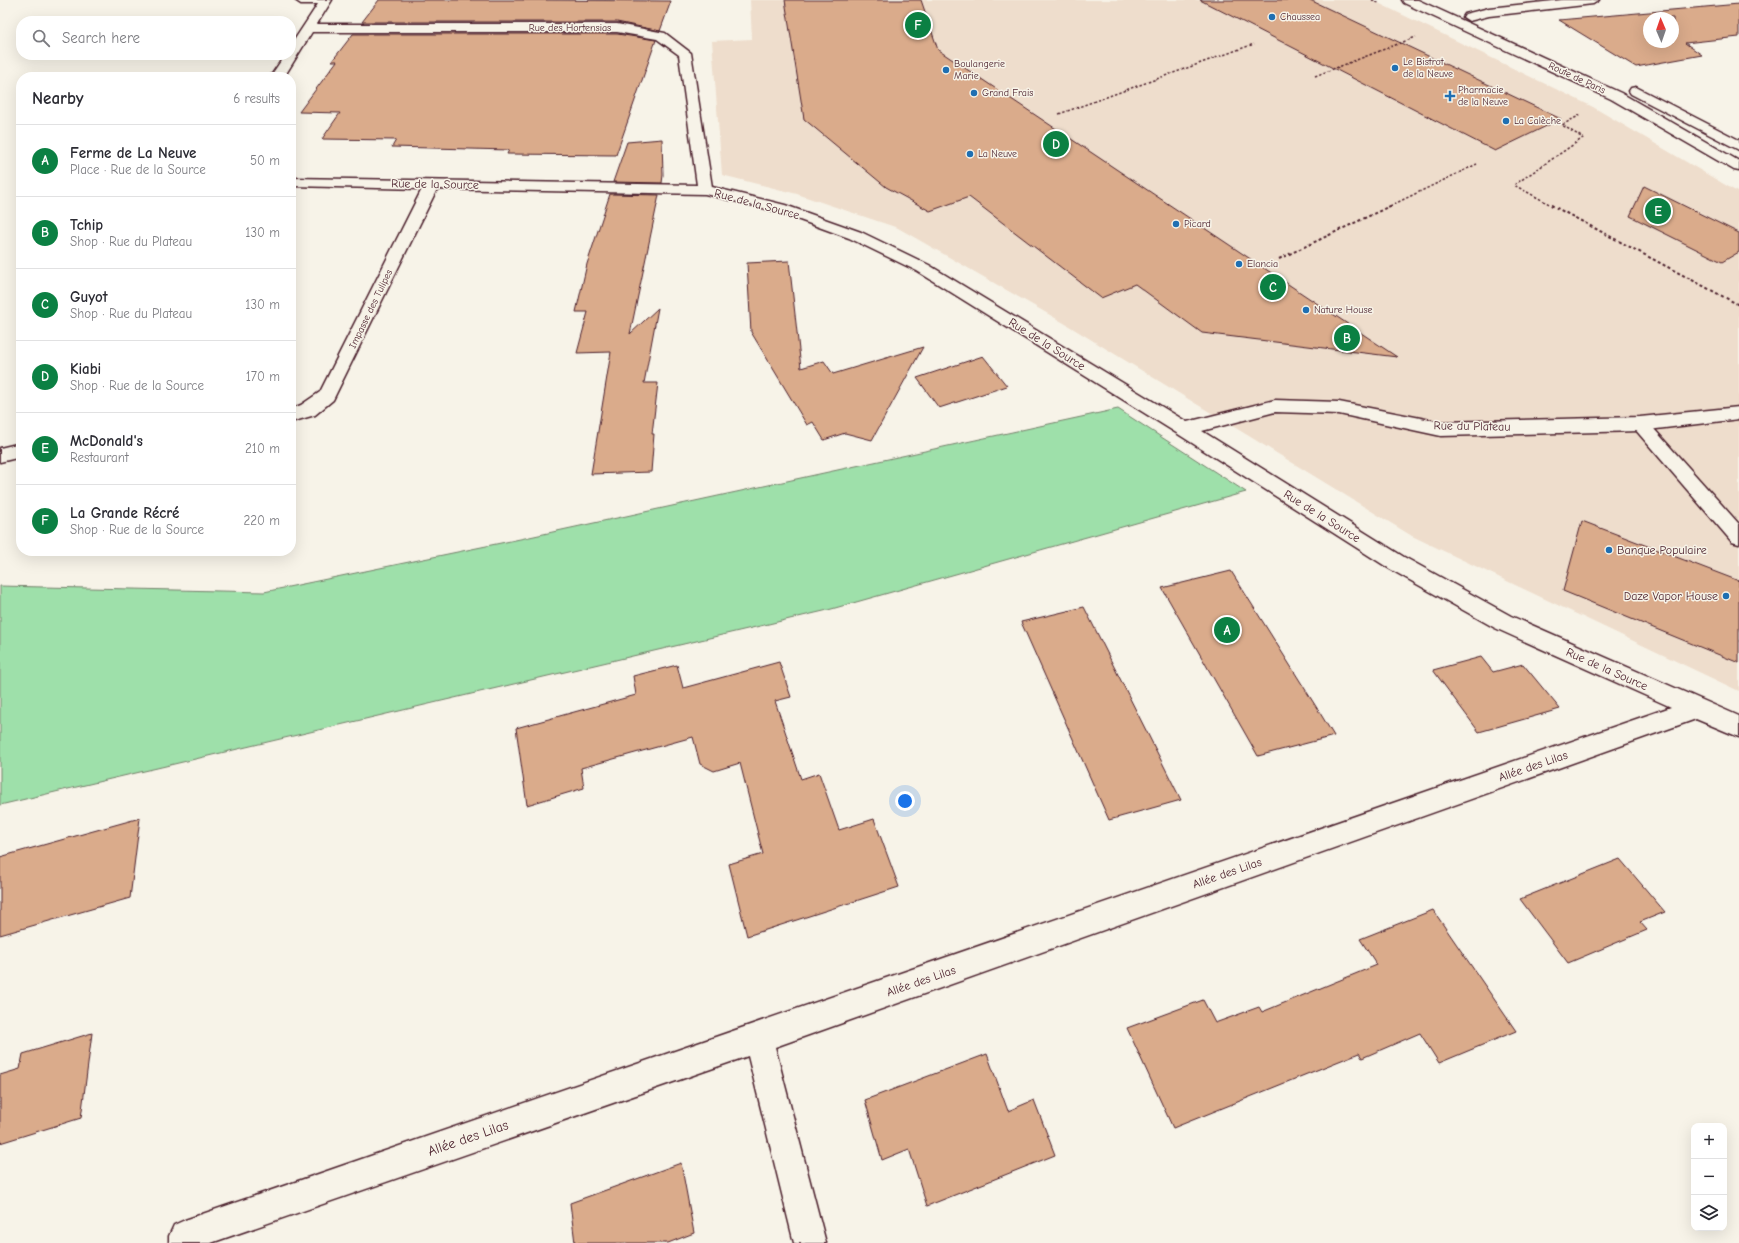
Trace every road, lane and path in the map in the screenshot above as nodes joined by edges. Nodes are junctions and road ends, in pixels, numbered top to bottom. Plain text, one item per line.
1 (301, 0) edge
2 (326, 0) edge
3 (1408, 0) edge
4 (1430, 0) edge
5 (1593, 0) edge
6 (1469, 17) junction
7 (1457, 22) junction
8 (310, 28) junction
9 (1254, 44) dead end
10 (296, 49) edge
11 (288, 60) edge
12 (280, 72) edge
13 (1601, 75) dead end
14 (1315, 76) dead end
15 (1623, 84) dead end
16 (1587, 111) dead end
17 (1059, 114) dead end
18 (1739, 146) edge
19 (1477, 164) dead end
20 (1739, 167) edge
21 (296, 182) edge
22 (432, 184) junction
23 (704, 190) junction
24 (1279, 259) dead end
25 (1739, 304) edge
26 (1739, 413) edge
27 (296, 414) edge
28 (1640, 424) junction
29 (1185, 429) junction
30 (16, 451) edge
31 (0, 455) edge
32 (1739, 537) edge
33 (1696, 709) junction
34 (1739, 727) edge
35 (758, 1038) junction
36 (185, 1243) edge
37 (810, 1243) edge

1 - 2 street
2 - 8 street
3 - 7 street, Route de Paris
4 - 6 street, Route de Paris
5 - 6 street
6 - 13 street, Route de Paris
7 - 14 path
7 - 20 street, Route de Paris
8 - 10 street
8 - 23 street, Rue des Hortensias
9 - 17 path
11 - 12 street
15 - 18 street, Route de Paris
16 - 25 path
19 - 24 path
21 - 22 street, Rue de la Source
22 - 23 street, Rue de la Source
22 - 27 street, Impasse des Tulipes
23 - 29 street, Rue de la Source
26 - 28 street, Rue du Plateau
28 - 29 street, Rue du Plateau
28 - 32 lane
29 - 33 street, Rue de la Source
30 - 31 street
33 - 34 street, Rue de la Source
33 - 35 street, Allée des Lilas
35 - 36 street, Allée des Lilas
35 - 37 street

